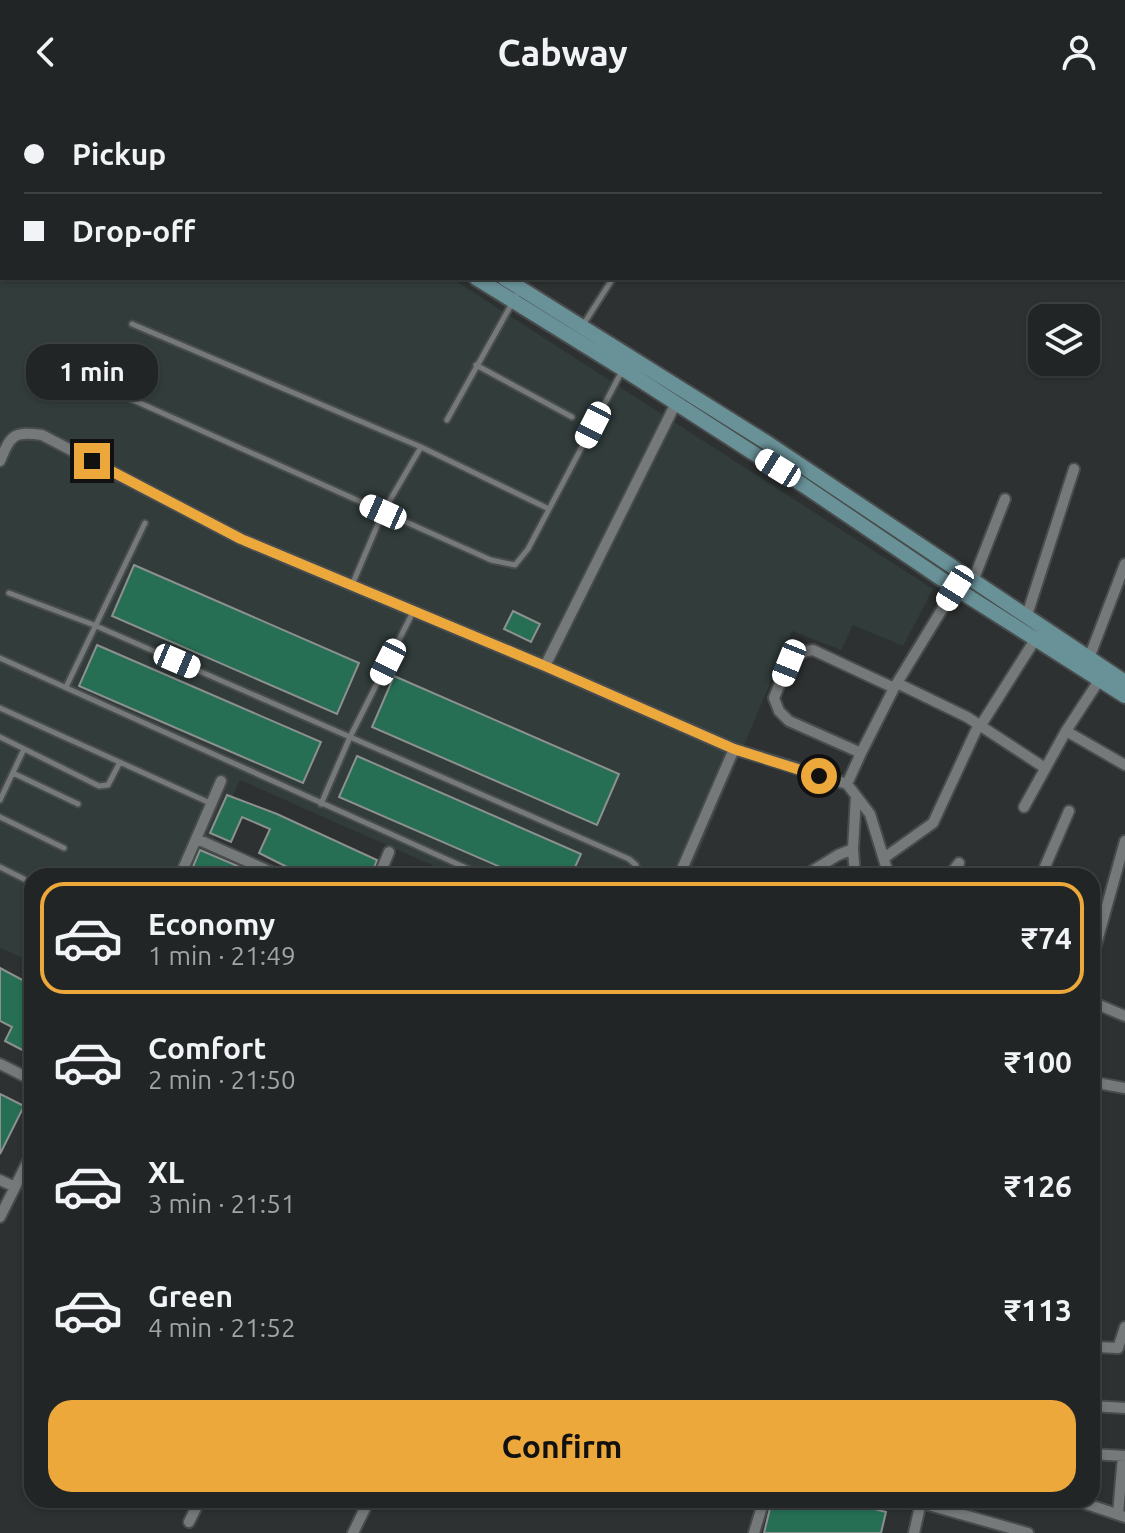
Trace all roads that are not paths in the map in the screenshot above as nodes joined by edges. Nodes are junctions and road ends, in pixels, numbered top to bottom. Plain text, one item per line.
1 (479, 280) edge
2 (507, 280) edge
3 (612, 280) edge
4 (520, 288) junction
5 (512, 303) junction
6 (132, 324) dead end
7 (583, 326) junction
8 (626, 363) junction
9 (476, 365) junction
10 (75, 374) dead end
11 (676, 403) junction
12 (572, 417) dead end
13 (447, 420) dead end
14 (421, 447) junction
15 (0, 461) edge
16 (1074, 469) dead end
17 (1005, 499) dead end
18 (549, 509) junction
19 (383, 512) junction
20 (145, 523) dead end
21 (1125, 564) edge
22 (973, 581) junction
23 (352, 585) junction
24 (955, 588) junction
25 (9, 593) dead end
26 (414, 611) junction
27 (1027, 615) junction
28 (94, 625) junction
29 (1040, 633) junction
30 (0, 658) edge
31 (1089, 658) junction
32 (545, 666) junction
33 (1100, 679) junction
34 (1125, 682) edge
35 (895, 686) junction
36 (66, 687) junction
37 (1125, 696) edge
38 (0, 708) edge
39 (981, 725) junction
40 (1066, 731) junction
41 (0, 737) edge
42 (350, 737) junction
43 (24, 749) junction
44 (734, 749) junction
45 (861, 753) junction
46 (120, 762) junction
47 (1125, 765) edge
48 (1045, 768) junction
49 (13, 773) junction
50 (221, 781) dead end
51 (847, 784) junction
52 (856, 796) junction
53 (0, 800) edge
54 (78, 804) dead end
55 (211, 804) junction
56 (321, 804) junction
57 (1024, 807) dead end
58 (1069, 811) dead end
59 (0, 817) edge
60 (197, 839) junction
61 (1125, 841) edge
62 (64, 848) dead end
63 (853, 849) junction
64 (389, 852) dead end
65 (884, 858) junction
66 (959, 863) dead end
67 (250, 864) junction
68 (0, 867) edge
69 (184, 868) edge
70 (248, 868) edge
71 (260, 868) edge
72 (382, 868) edge
73 (466, 868) edge
74 (636, 868) edge
75 (682, 868) edge
76 (817, 868) edge
77 (854, 868) edge
78 (887, 868) edge
79 (955, 868) edge
80 (1044, 868) edge
81 (24, 879) edge
82 (1100, 930) edge
83 (1100, 1005) edge
84 (1125, 1016) edge
85 (0, 1064) edge
86 (24, 1076) edge
87 (1100, 1083) edge
88 (1125, 1088) edge
89 (24, 1169) edge
90 (0, 1180) edge
91 (15, 1187) junction
92 (0, 1217) edge
93 (1125, 1327) edge
94 (1100, 1346) edge
95 (1122, 1348) edge
96 (1100, 1406) edge
97 (1125, 1408) edge
98 (1100, 1454) edge
99 (1124, 1456) edge
100 (196, 1508) edge
101 (365, 1508) edge
102 (762, 1508) edge
103 (916, 1508) edge
104 (940, 1508) edge
105 (1098, 1508) edge
106 (1122, 1516) edge
107 (189, 1522) dead end
108 (353, 1533) edge
109 (754, 1533) edge
110 (914, 1533) edge
111 (1028, 1533) edge

1 - 5 street
2 - 4 street
3 - 7 lane
4 - 5 lane
4 - 7 street
5 - 8 street
5 - 9 lane
6 - 14 lane
7 - 8 street
8 - 11 street
8 - 18 lane
8 - 22 street
9 - 12 lane
9 - 13 lane
10 - 19 lane
11 - 24 street
11 - 32 street
14 - 18 lane
14 - 19 lane
15 - 23 street
16 - 27 street
17 - 22 street
18 - 19 lane
19 - 23 lane
20 - 28 lane
21 - 31 street
22 - 27 street
23 - 26 street
24 - 29 street
24 - 35 street
25 - 28 lane
26 - 32 street
26 - 42 lane
27 - 29 street
28 - 36 lane
28 - 42 lane
29 - 31 street
29 - 33 street
29 - 39 street
30 - 36 lane
31 - 34 street
32 - 44 street
33 - 37 street
33 - 40 street
35 - 39 street
35 - 45 street
35 - 45 street
36 - 56 lane
38 - 46 lane
39 - 48 street
39 - 65 street
40 - 47 street
40 - 48 street
41 - 43 lane
42 - 56 lane
42 - 74 lane
43 - 46 lane
43 - 49 lane
44 - 51 street
44 - 75 street
45 - 51 street
46 - 55 lane
48 - 57 street
49 - 53 lane
49 - 54 lane
50 - 55 street
51 - 52 street
52 - 63 street
52 - 65 street
55 - 60 street
56 - 73 lane
58 - 80 street
59 - 62 lane
60 - 67 street
60 - 69 street
61 - 82 street
63 - 76 street
63 - 77 street
64 - 72 street
65 - 78 street
66 - 79 street
67 - 70 street
67 - 71 street
68 - 81 lane
83 - 84 street
85 - 86 street
87 - 88 street
89 - 91 street
90 - 91 street
91 - 92 street
93 - 95 street
94 - 95 street
96 - 97 street
98 - 99 street
99 - 106 street
100 - 107 street
101 - 108 street
102 - 109 street
103 - 110 street
104 - 111 street
105 - 106 street

